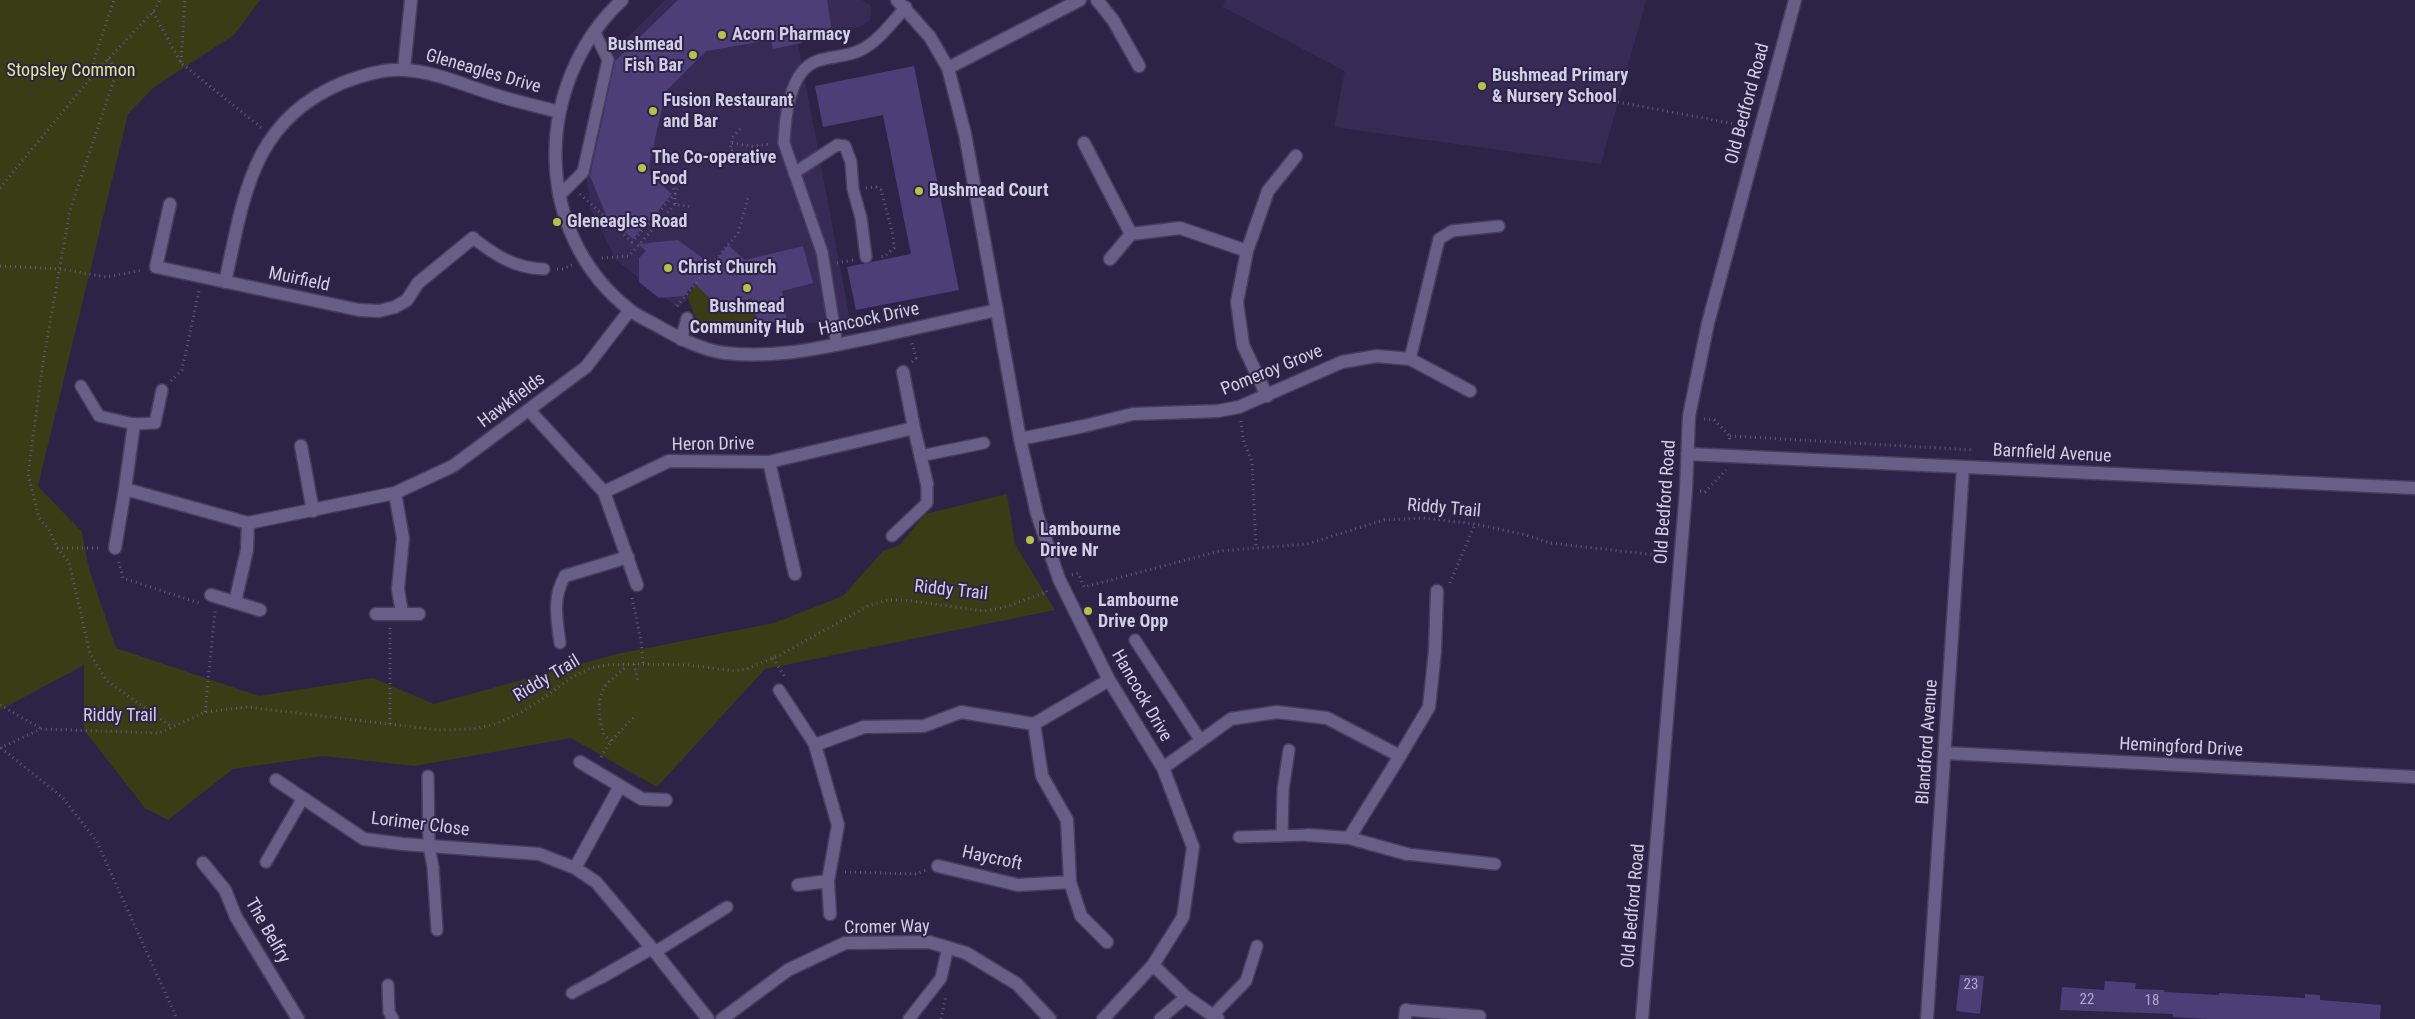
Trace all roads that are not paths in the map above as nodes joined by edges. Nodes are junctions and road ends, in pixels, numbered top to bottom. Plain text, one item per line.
1 (411, 0) edge
2 (622, 0) edge
3 (1080, 0) edge
4 (1098, 0) edge
5 (1795, 0) edge
6 (902, 4) edge
7 (594, 31) junction
8 (1139, 66) dead end
9 (948, 68) junction
10 (404, 69) junction
11 (559, 112) junction
12 (1084, 143) dead end
13 (1296, 156) dead end
14 (794, 172) junction
15 (560, 196) junction
16 (170, 204) dead end
17 (1499, 226) dead end
18 (1131, 234) junction
19 (473, 238) joint
20 (1247, 251) junction
21 (866, 257) road end
22 (1110, 259) dead end
23 (544, 269) road end
24 (225, 282) junction
25 (630, 310) junction
26 (997, 310) junction
27 (687, 318) road end
28 (682, 340) junction
29 (837, 345) junction
30 (1410, 359) junction
31 (903, 372) road end
32 (81, 386) dead end
33 (162, 390) road end
34 (1470, 391) dead end
35 (1267, 396) junction
36 (529, 410) junction
37 (134, 424) junction
38 (914, 428) junction
39 (1020, 439) junction
40 (984, 442) dead end
41 (301, 446) dead end
42 (1687, 454) junction
43 (920, 456) junction
44 (769, 462) junction
45 (1963, 467) junction
46 (927, 484) joint
47 (2415, 488) edge
48 (125, 489) junction
49 (604, 492) junction
50 (395, 493) junction
51 (313, 511) junction
52 (248, 523) junction
53 (892, 536) dead end
54 (115, 548) road end
55 (628, 557) junction
56 (795, 574) dead end
57 (565, 576) joint
58 (637, 585) road end
59 (1437, 591) road end
60 (215, 596) road end
61 (235, 602) junction
62 (260, 610) dead end
63 (376, 614) dead end
64 (396, 614) junction
65 (419, 614) dead end
66 (1135, 640) dead end
67 (560, 643) dead end
68 (1109, 680) junction
69 (779, 690) dead end
70 (1034, 724) junction
71 (1201, 741) junction
72 (815, 745) junction
73 (1289, 750) dead end
74 (1945, 753) junction
75 (1400, 756) junction
76 (580, 762) dead end
77 (1163, 768) junction
78 (428, 776) dead end
79 (2415, 777) edge
80 (276, 780) dead end
81 (620, 786) junction
82 (303, 798) junction
83 (666, 800) dead end
84 (1308, 835) joint
85 (1282, 836) junction
86 (1239, 837) dead end
87 (1349, 838) junction
88 (429, 846) junction
89 (1407, 854) joint
90 (266, 862) dead end
91 (202, 863) dead end
92 (1495, 864) dead end
93 (938, 866) road end
94 (575, 868) junction
95 (829, 876) junction
96 (1070, 882) junction
97 (798, 885) dead end
98 (727, 907) dead end
99 (830, 914) dead end
100 (437, 930) dead end
101 (1107, 942) dead end
102 (1257, 946) dead end
103 (948, 948) junction
104 (654, 950) junction
105 (1153, 965) junction
106 (600, 978) joint
107 (388, 985) dead end
108 (572, 993) dead end
109 (1186, 997) junction
110 (1406, 1014) edge
111 (1480, 1016) dead end
112 (1215, 1017) edge
113 (298, 1019) edge
114 (393, 1019) edge
115 (708, 1019) edge
116 (722, 1019) edge
117 (909, 1019) edge
118 (1050, 1019) edge
119 (1103, 1019) edge
120 (1160, 1019) edge
121 (1642, 1019) edge
122 (1927, 1019) edge

1 - 10 street
2 - 7 street, Hancock Drive
3 - 9 street
4 - 8 street
5 - 42 street, Old Bedford Road
6 - 9 street, Hancock Drive
6 - 14 lane
7 - 11 street, Hancock Drive
7 - 15 lane
9 - 26 street, Hancock Drive
10 - 11 street, Gleneagles Drive
10 - 24 street, Gleneagles Drive
11 - 15 street, Hancock Drive
12 - 18 street
13 - 20 street
14 - 21 lane
14 - 29 lane
15 - 25 street, Hancock Drive
16 - 24 street, Muirfield
17 - 30 lane
18 - 20 street
18 - 22 street
19 - 23 lane
19 - 24 street, Muirfield
20 - 35 street
25 - 28 street, Hancock Drive
25 - 36 street, Hawkfields
26 - 29 street, Hancock Drive
26 - 39 street, Hancock Drive
27 - 28 lane
28 - 29 street, Hancock Drive
30 - 34 street, Pomeroy Grove
30 - 35 street, Pomeroy Grove
31 - 38 street
32 - 37 lane
33 - 37 lane
35 - 39 street, Pomeroy Grove
36 - 49 street
36 - 50 street, Hawkfields
37 - 48 street
38 - 43 street
38 - 44 street, Heron Drive
39 - 68 street, Hancock Drive
40 - 43 lane
41 - 51 street
42 - 45 street, Barnfield Avenue
42 - 121 street, Old Bedford Road
43 - 46 street
44 - 49 street, Heron Drive
44 - 56 street, Heron Drive
45 - 47 street, Barnfield Avenue
45 - 74 street, Blandford Avenue
46 - 53 lane
48 - 52 street, Hawkfields
48 - 54 street
49 - 55 street
50 - 51 street, Hawkfields
50 - 64 street
51 - 52 street, Hawkfields
52 - 61 street
55 - 57 street
55 - 58 street
57 - 67 lane
59 - 75 street
60 - 61 street
61 - 62 street
63 - 64 street
64 - 65 street
66 - 71 lane
68 - 70 street
68 - 77 street, Hancock Drive
69 - 72 lane
70 - 72 street
70 - 96 street
71 - 75 street
71 - 77 street
72 - 95 street
73 - 85 lane
74 - 79 street, Hemingford Drive
74 - 122 street, Blandford Avenue
75 - 87 street
76 - 81 street
77 - 105 street, Hancock Drive
78 - 88 lane
80 - 82 street, Lorimer Close
81 - 83 street
81 - 94 street
82 - 88 street, Lorimer Close
82 - 90 lane
84 - 85 lane
84 - 87 street
85 - 86 lane
87 - 89 street
88 - 94 street, Lorimer Close
88 - 100 lane
89 - 92 lane
91 - 113 street, The Belfry
93 - 96 street, Haycroft
94 - 104 street, Lorimer Close
95 - 97 street
95 - 99 street
96 - 101 street
98 - 104 lane
102 - 112 lane
103 - 116 street, Cromer Way
103 - 117 lane
103 - 118 street, Cromer Way
104 - 106 street
104 - 115 street, Lorimer Close
105 - 109 street
105 - 119 street, Hancock Drive
106 - 108 lane
107 - 114 lane
109 - 112 street
109 - 120 lane
110 - 111 lane

